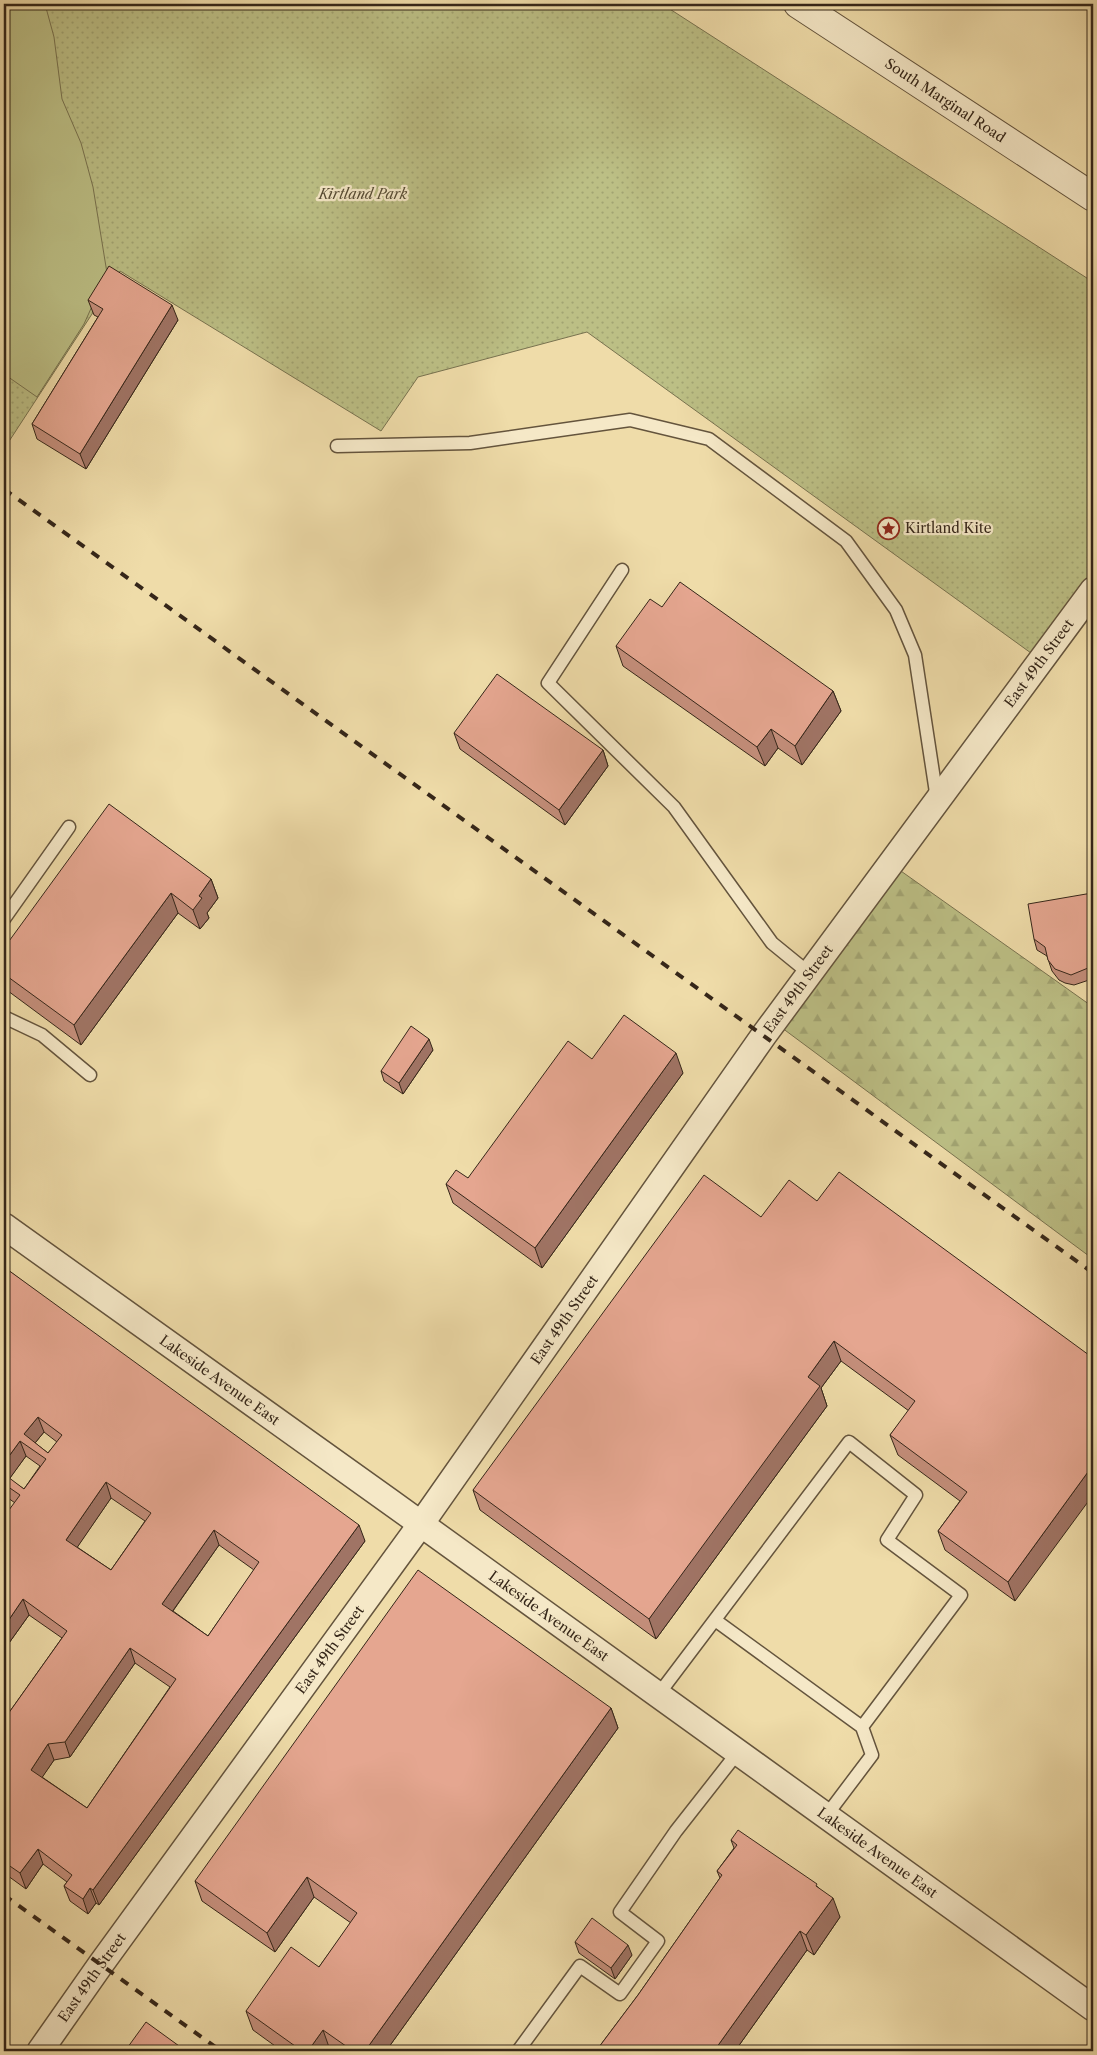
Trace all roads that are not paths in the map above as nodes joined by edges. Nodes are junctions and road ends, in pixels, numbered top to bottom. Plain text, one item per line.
1 (798, 4) edge
2 (1093, 197) edge
3 (337, 446) dead end
4 (622, 570) dead end
5 (1093, 590) edge
6 (937, 802) junction
7 (69, 827) dead end
8 (4, 919) edge
9 (810, 974) junction
10 (4, 1017) edge
11 (90, 1075) dead end
12 (4, 1226) edge
13 (421, 1524) junction
14 (715, 1620) junction
15 (658, 1695) junction
16 (862, 1727) junction
17 (738, 1752) junction
18 (826, 1816) junction
19 (1093, 2008) edge
20 (40, 2051) edge
21 (518, 2051) edge

1 - 2 street, South Marginal Road
3 - 6 lane
4 - 9 lane
5 - 6 street, East 49th Street
6 - 9 street, East 49th Street
7 - 8 lane
9 - 13 street, East 49th Street
10 - 11 lane
12 - 13 street, Lakeside Avenue East
13 - 15 street, Lakeside Avenue East
13 - 20 street, East 49th Street
14 - 15 lane
14 - 16 lane
14 - 16 lane
15 - 17 street, Lakeside Avenue East
16 - 18 lane
17 - 18 street, Lakeside Avenue East
17 - 21 lane
18 - 19 street, Lakeside Avenue East

